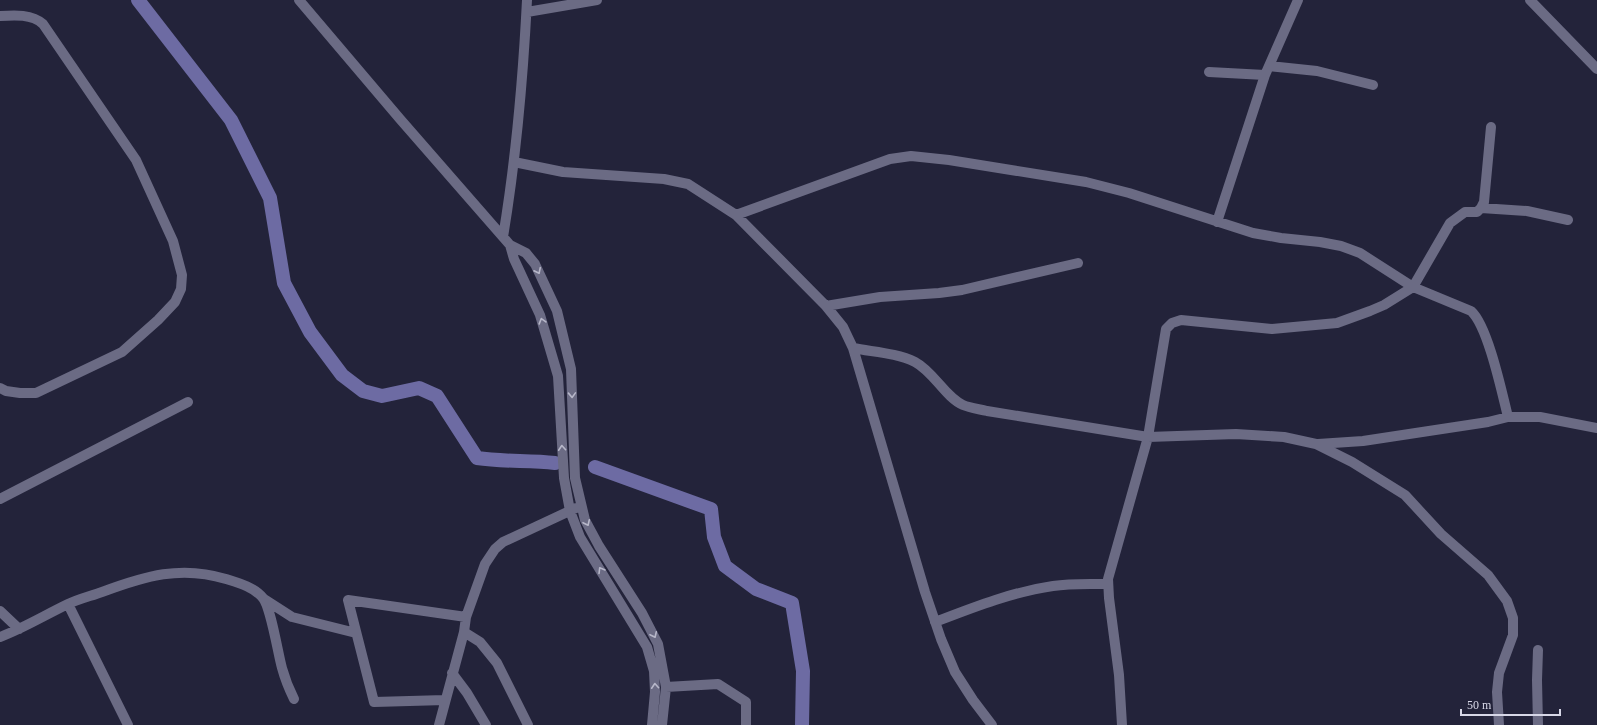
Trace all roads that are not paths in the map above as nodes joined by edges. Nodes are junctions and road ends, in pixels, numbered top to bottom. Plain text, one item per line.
1 (299, 0) edge
2 (527, 0) edge
3 (597, 0) edge
4 (1298, 0) edge
5 (1530, 0) edge
6 (527, 12) junction
7 (0, 16) edge
8 (1597, 69) edge
9 (1267, 71) junction
10 (1209, 72) dead end
11 (1373, 85) dead end
12 (1491, 127) dead end
13 (514, 162) junction
14 (1481, 208) junction
15 (736, 215) junction
16 (1568, 220) dead end
17 (1217, 222) junction
18 (503, 237) junction
19 (510, 246) junction
20 (1078, 263) dead end
21 (1413, 287) junction
22 (826, 306) junction
23 (852, 348) junction
24 (0, 388) edge
25 (188, 402) dead end
26 (1508, 417) junction
27 (1597, 428) edge
28 (1148, 437) junction
29 (1316, 444) junction
30 (0, 499) edge
31 (582, 506) junction
32 (570, 511) junction
33 (1108, 584) junction
34 (264, 599) junction
35 (68, 604) junction
36 (0, 611) edge
37 (466, 617) junction
38 (935, 622) junction
39 (19, 629) junction
40 (464, 632) junction
41 (356, 633) junction
42 (0, 638) edge
43 (1538, 650) dead end
44 (452, 673) junction
45 (666, 687) junction
46 (294, 700) dead end
47 (445, 700) junction
48 (128, 725) edge
49 (439, 725) edge
50 (486, 725) edge
51 (528, 725) edge
52 (652, 725) edge
53 (662, 725) edge
54 (746, 725) edge
55 (992, 725) edge
56 (1122, 725) edge
57 (1499, 725) edge
58 (1538, 725) edge

1 - 18 street
2 - 6 street
3 - 6 street
4 - 9 street
5 - 8 street
6 - 13 street
7 - 24 street
9 - 10 street
9 - 11 street
9 - 17 street
12 - 14 street
13 - 15 street
13 - 18 street
14 - 16 street
14 - 21 street
15 - 17 street
15 - 22 street
17 - 21 street
18 - 19 street
19 -> 31 street
32 -> 19 street
20 - 22 street
21 - 26 street
21 - 28 street
22 - 23 street
23 - 28 street
23 - 38 street
25 - 30 street
26 - 27 street
26 - 29 street
28 - 29 street
28 - 33 street
29 - 57 street
31 - 32 street
31 -> 45 street
32 - 37 street
52 -> 32 street
33 - 38 street
33 - 56 street
34 - 35 street
34 - 41 street
34 - 46 street
35 - 39 street
35 - 48 street
36 - 39 street
37 - 40 street
37 - 41 street
38 - 55 street
39 - 42 street
40 - 44 street
40 - 51 street
41 - 47 street
43 - 58 street
44 - 47 street
44 - 50 street
45 - 53 street
45 - 54 street
47 - 49 street

